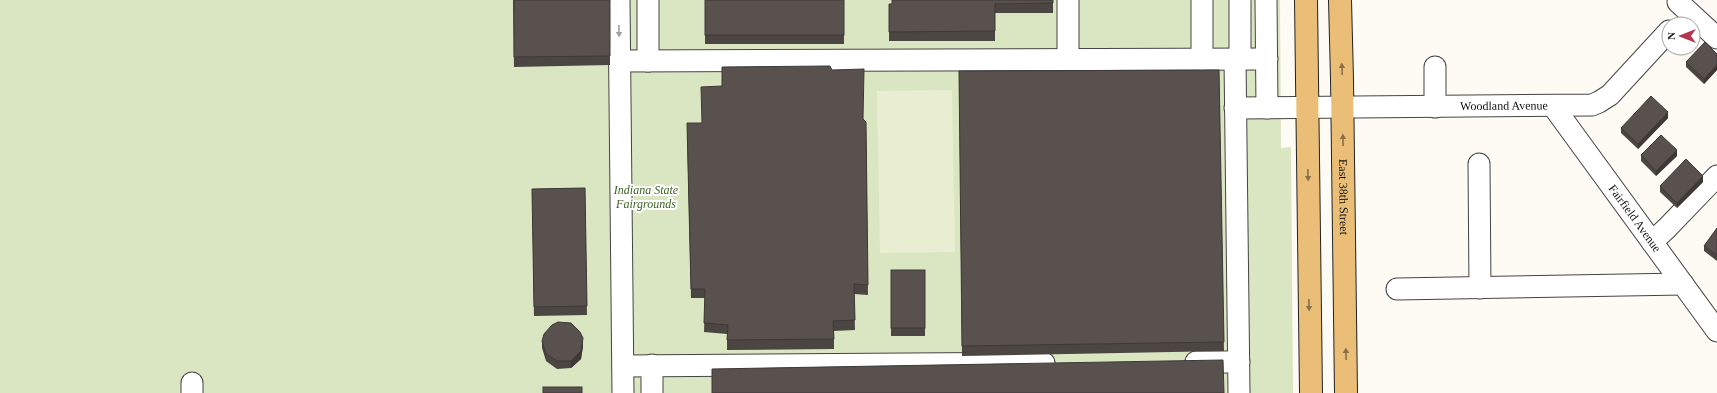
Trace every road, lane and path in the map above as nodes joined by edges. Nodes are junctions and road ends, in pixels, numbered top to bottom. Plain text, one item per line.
1 (619, 0) edge
2 (648, 0) edge
3 (1068, 0) edge
4 (1202, 0) edge
5 (1240, 0) edge
6 (1266, 0) edge
7 (1306, 0) edge
8 (1340, 0) edge
9 (1685, 9) edge
10 (1717, 38) edge
11 (1661, 39) edge
12 (1202, 58) junction
13 (1238, 58) junction
14 (1267, 58) junction
15 (1068, 59) junction
16 (619, 61) junction
17 (648, 61) junction
18 (1435, 67) dead end
19 (1553, 106) junction
20 (1435, 107) junction
21 (1236, 108) junction
22 (1267, 108) junction
23 (1307, 108) junction
24 (1343, 108) junction
25 (1479, 164) dead end
26 (1717, 176) edge
27 (1652, 242) junction
28 (1682, 284) junction
29 (1480, 288) junction
30 (1397, 289) dead end
31 (1717, 331) edge
32 (1178, 362) edge
33 (1239, 362) junction
34 (1063, 363) edge
35 (652, 365) junction
36 (623, 366) junction
37 (623, 393) edge
38 (652, 393) edge
39 (1239, 393) edge
40 (1311, 393) edge
41 (1346, 393) edge

1 -> 16 street
2 - 17 street
3 - 15 street
4 - 12 street
5 - 13 street
6 - 14 street
7 - 23 main road
24 -> 8 main road, East 38th Street
9 - 10 street
11 - 19 street, Woodland Avenue
12 - 13 street
12 - 15 street
13 - 14 street
13 - 21 street
14 - 22 street
15 - 17 street
16 - 17 street
16 - 36 street
18 - 20 street
19 - 20 street, Woodland Avenue
19 - 27 street, Fairfield Avenue
20 - 24 street, Woodland Avenue
21 - 22 street, Woodland Avenue
21 - 33 street
22 - 23 street, Woodland Avenue
23 - 24 street, Woodland Avenue
23 -> 40 main road
41 -> 24 main road, East 38th Street
25 - 29 street
26 - 27 street
27 - 28 street, Fairfield Avenue
28 - 29 street
28 - 31 street, Fairfield Avenue
29 - 30 street
32 - 33 street
33 - 39 street
34 - 35 street
35 - 36 street
35 - 38 street
36 - 37 street

